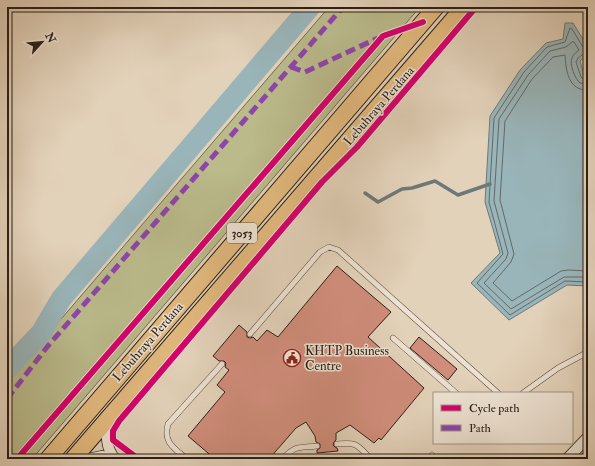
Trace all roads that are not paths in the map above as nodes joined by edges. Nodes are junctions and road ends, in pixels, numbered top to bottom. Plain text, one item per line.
1 (436, 7) edge
2 (464, 7) edge
3 (250, 334) dead end
4 (393, 338) dead end
5 (588, 352) edge
6 (222, 364) dead end
7 (455, 392) edge
8 (494, 392) edge
9 (524, 392) edge
10 (110, 417) junction
11 (588, 437) edge
12 (337, 444) dead end
13 (317, 446) dead end
14 (588, 456) edge
15 (114, 458) edge
16 (48, 459) edge
17 (73, 459) edge
18 (88, 459) edge
19 (187, 459) edge
20 (283, 459) edge
21 (372, 459) edge
22 (567, 459) edge
23 (585, 459) edge

1 - 16 main road, Lebuhraya Perdana / 3053
2 - 10 main road, Lebuhraya Perdana / 3053
3 - 8 lane
4 - 7 lane
5 - 9 lane
6 - 19 lane
10 - 15 street
10 - 17 main road, Lebuhraya Perdana / 3053
11 - 22 street
12 - 21 lane
13 - 20 lane
14 - 23 street
15 - 18 street

